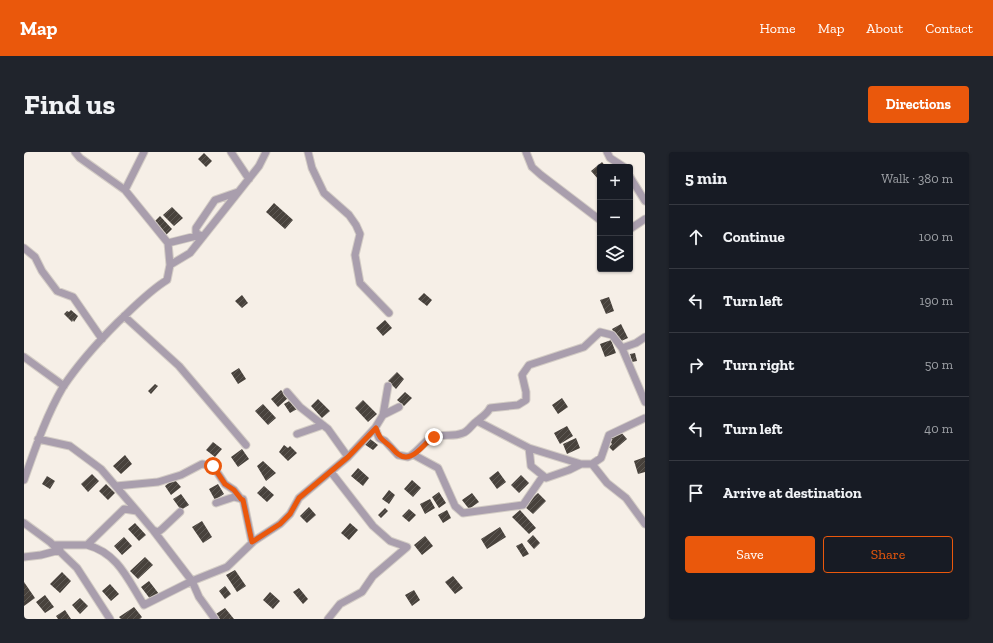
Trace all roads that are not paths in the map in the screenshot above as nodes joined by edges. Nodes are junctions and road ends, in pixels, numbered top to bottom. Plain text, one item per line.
1 (75, 152) edge
2 (144, 152) edge
3 (231, 152) edge
4 (266, 152) edge
5 (308, 152) edge
6 (607, 152) edge
7 (528, 153) edge
8 (619, 164) edge
9 (249, 179) junction
10 (633, 182) edge
11 (125, 190) junction
12 (239, 191) junction
13 (645, 201) edge
14 (597, 218) edge
15 (645, 219) edge
16 (633, 227) edge
17 (205, 234) junction
18 (196, 236) junction
19 (168, 243) junction
20 (24, 248) edge
21 (170, 265) junction
22 (390, 313) dead end
23 (124, 316) junction
24 (645, 337) edge
25 (102, 339) junction
26 (622, 348) junction
27 (24, 357) edge
28 (64, 386) junction
29 (388, 386) dead end
30 (287, 392) dead end
31 (645, 402) edge
32 (399, 407) dead end
33 (383, 415) junction
34 (645, 418) edge
35 (477, 421) junction
36 (323, 425) junction
37 (376, 428) junction
38 (298, 434) dead end
39 (38, 439) junction
40 (246, 445) dead end
41 (529, 448) junction
42 (414, 455) junction
43 (348, 457) junction
44 (581, 464) junction
45 (592, 464) junction
46 (331, 472) junction
47 (542, 476) junction
48 (24, 480) edge
49 (116, 486) junction
50 (241, 499) junction
51 (216, 503) dead end
52 (137, 511) junction
53 (180, 512) dead end
54 (24, 523) edge
55 (645, 524) edge
56 (153, 530) junction
57 (252, 542) junction
58 (54, 545) junction
59 (71, 545) junction
60 (87, 545) junction
61 (61, 551) junction
62 (24, 557) edge
63 (192, 581) junction
64 (110, 619) edge
65 (215, 619) edge
66 (328, 619) edge

1 - 11 street
2 - 11 street
3 - 9 street
4 - 9 street
5 - 22 street
6 - 8 street
7 - 14 street
9 - 12 street
10 - 13 street
11 - 19 street
12 - 17 street
12 - 18 street
15 - 16 street
17 - 18 street
17 - 21 street
18 - 19 street
19 - 21 street
20 - 25 street
21 - 23 street
23 - 25 street
23 - 40 street
24 - 26 street
25 - 28 street
26 - 31 street
26 - 35 street
27 - 28 street
28 - 39 street
29 - 33 street
30 - 36 street
32 - 33 street
33 - 37 street
34 - 45 street
35 - 41 street
35 - 42 street
36 - 38 street
36 - 43 street
37 - 42 street
37 - 43 street
39 - 48 street
39 - 49 street
41 - 44 street
41 - 47 street
42 - 47 street
43 - 46 street
44 - 45 street
44 - 47 street
45 - 55 street
46 - 57 street
46 - 66 street
49 - 50 street
49 - 52 street
50 - 51 street
50 - 57 street
52 - 56 street
52 - 60 street
53 - 56 street
54 - 58 street
56 - 63 street
57 - 63 street
58 - 59 street
58 - 61 street
59 - 60 street
59 - 61 street
60 - 63 street
61 - 62 street
61 - 64 street
63 - 65 street

